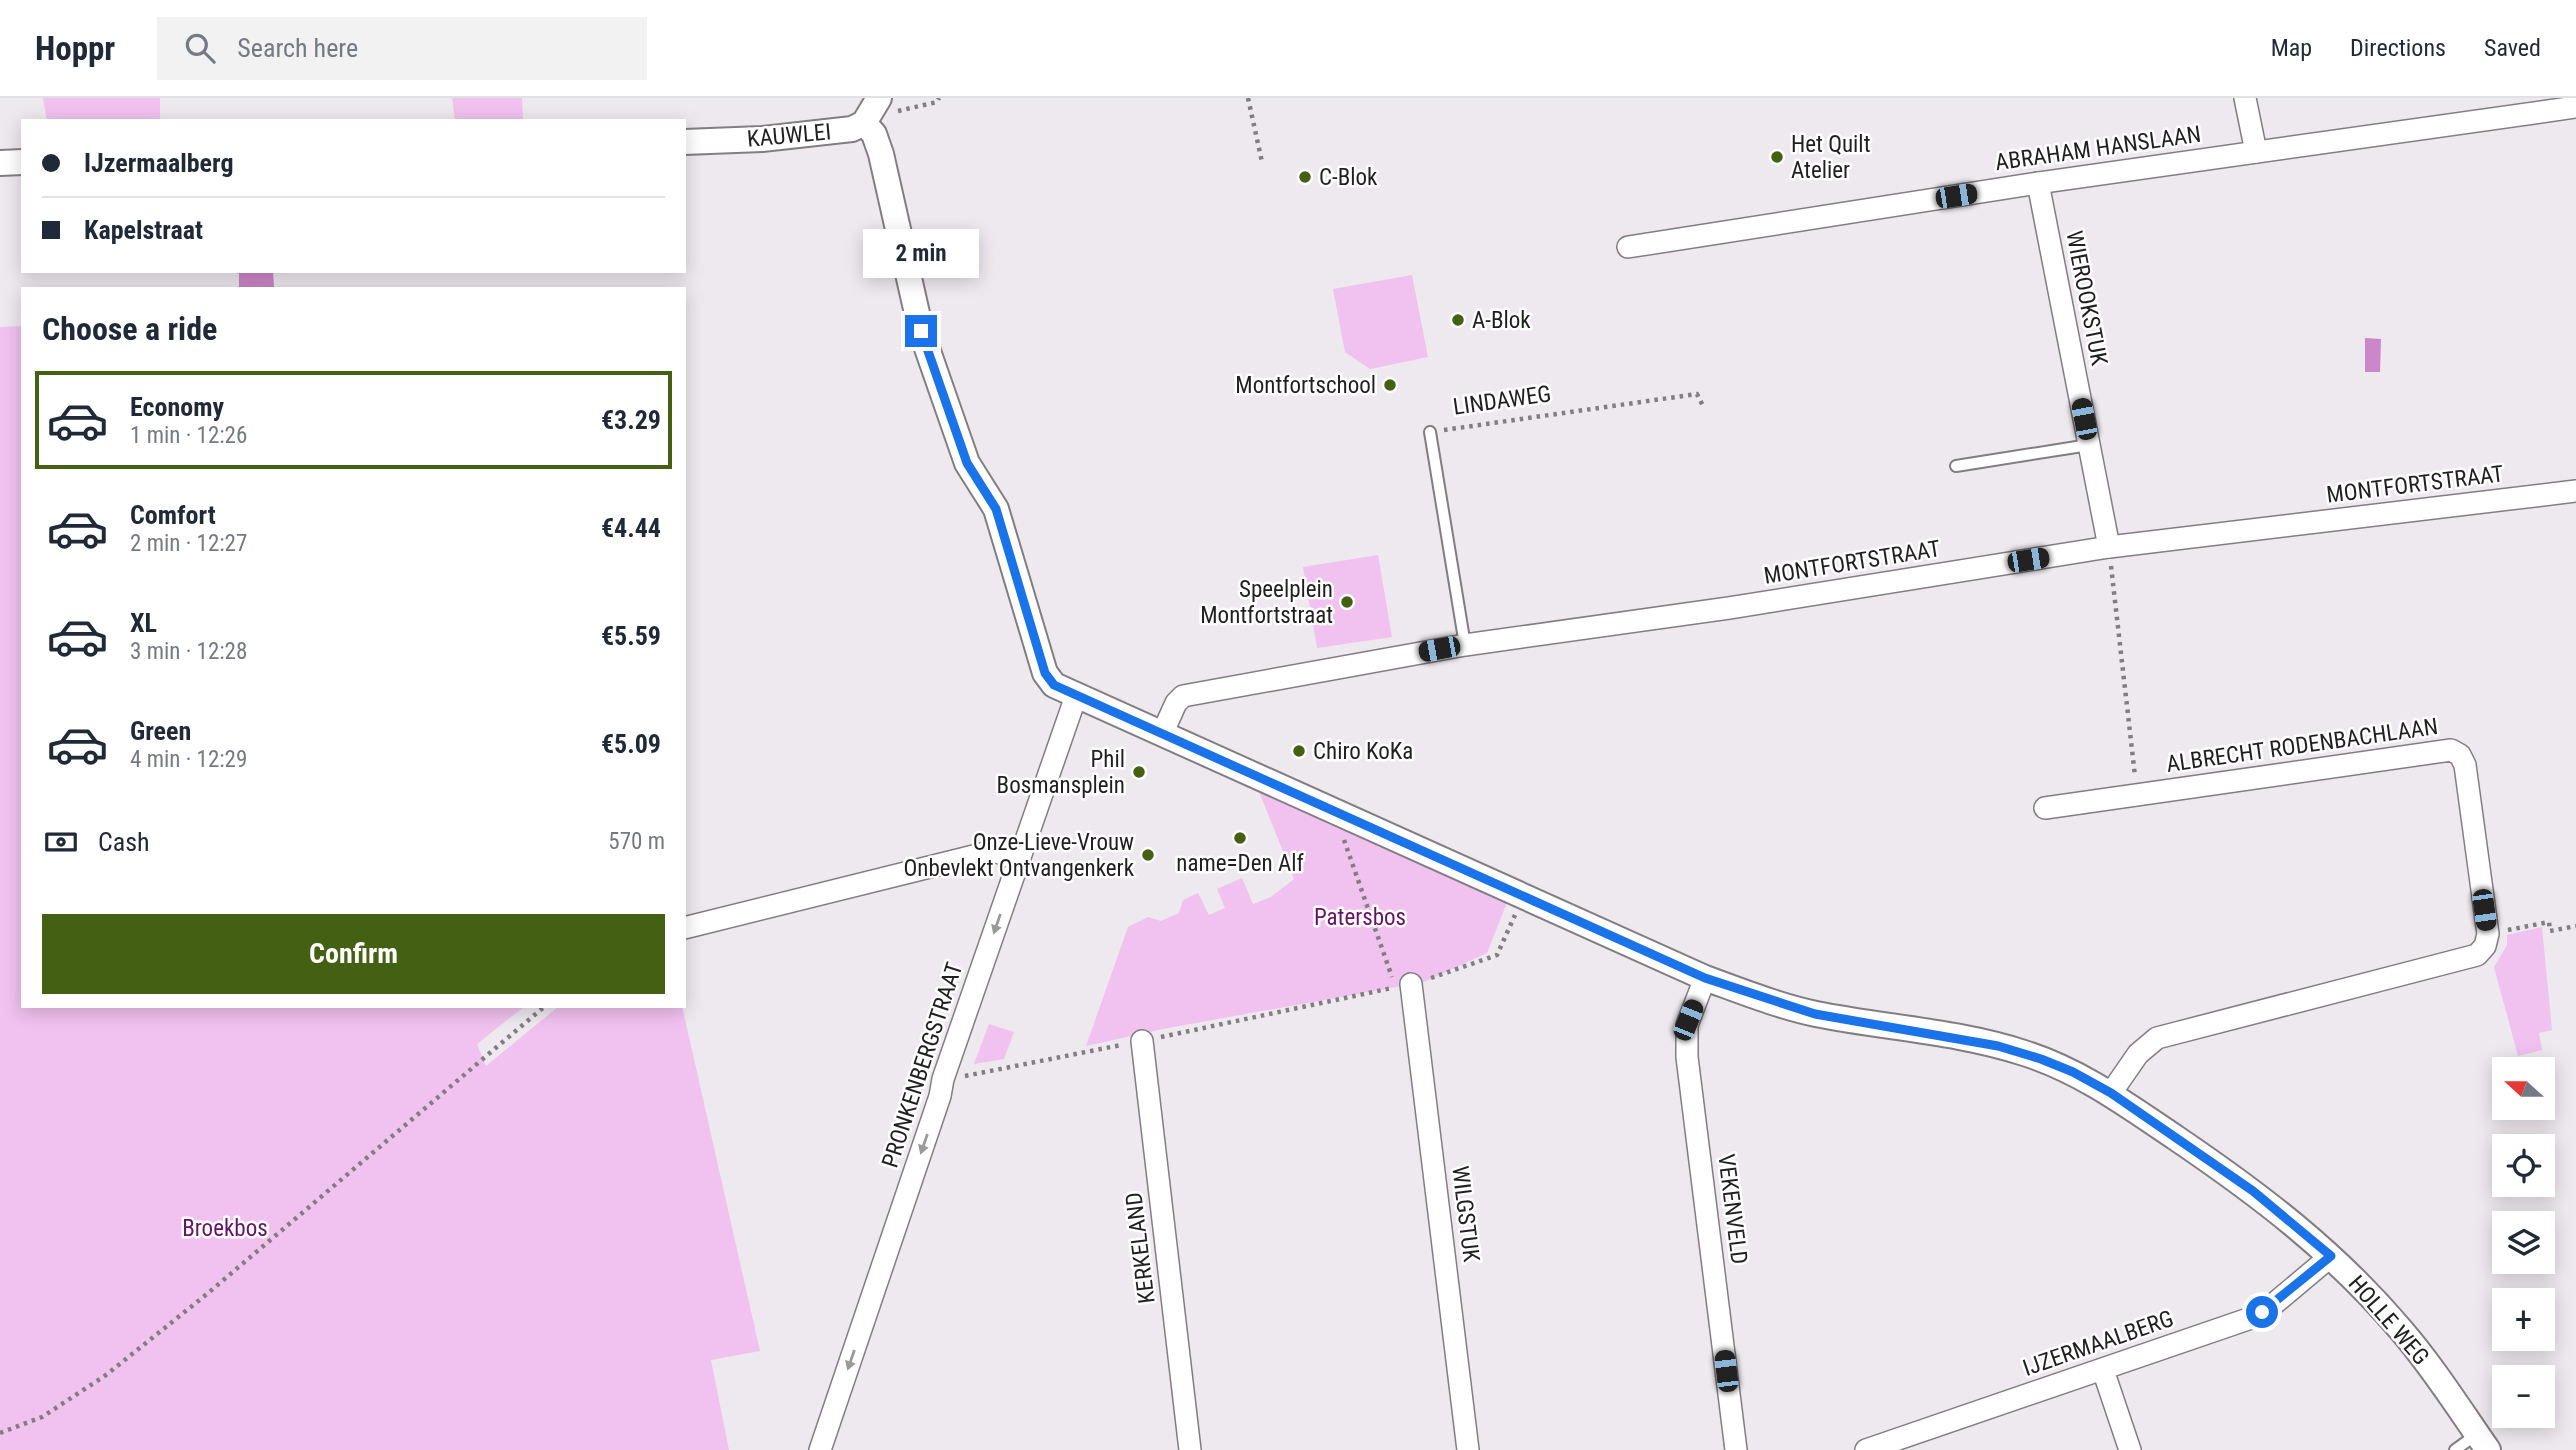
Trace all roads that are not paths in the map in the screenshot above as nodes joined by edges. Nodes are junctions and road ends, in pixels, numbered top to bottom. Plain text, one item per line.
1 (879, 98) edge
2 (2245, 98) edge
3 (2576, 107) edge
4 (871, 133) junction
5 (686, 142) edge
6 (2256, 152) junction
7 (21, 162) edge
8 (0, 163) edge
9 (2038, 183) junction
10 (1628, 247) dead end
11 (1430, 432) road end
12 (2089, 445) junction
13 (1956, 466) dead end
14 (2576, 491) edge
15 (2109, 547) junction
16 (1465, 645) junction
17 (1076, 696) junction
18 (1161, 734) junction
19 (2045, 808) dead end
20 (1020, 860) junction
21 (686, 928) edge
22 (1705, 978) junction
23 (1411, 985) road end
24 (1142, 1041) road end
25 (2111, 1093) junction
26 (2331, 1256) junction
27 (2103, 1370) junction
28 (2482, 1442) edge
29 (820, 1450) edge
30 (1190, 1450) edge
31 (1468, 1450) edge
32 (1736, 1450) edge
33 (1866, 1450) edge
34 (2130, 1450) edge
35 (2455, 1450) edge

1 - 4 street, KAUWLEI
2 - 6 street
3 - 6 street, ABRAHAM HANSLAAN
4 - 5 street, KAUWLEI
4 - 17 street, HOLLE WEG
6 - 9 street, ABRAHAM HANSLAAN
7 - 8 street
9 - 10 street, ABRAHAM HANSLAAN
9 - 12 street, WIEROOKSTUK
11 - 16 lane, LINDAWEG
12 - 13 lane
12 - 15 street, WIEROOKSTUK
14 - 15 street, MONTFORTSTRAAT
15 - 16 street, MONTFORTSTRAAT
16 - 18 street, MONTFORTSTRAAT
17 - 18 street, HOLLE WEG
17 - 20 street, PRONKENBERGSTRAAT
18 - 22 street, HOLLE WEG
19 - 25 street, ALBRECHT RODENBACHLAAN
20 - 21 street
20 -> 29 street, PRONKENBERGSTRAAT
22 - 25 street, HOLLE WEG
22 - 32 street, VEKENVELD
23 - 31 street, WILGSTUK
24 - 30 street, KERKELAND
25 - 26 street, HOLLE WEG
26 - 27 street, IJZERMAALBERG
26 - 28 street, HOLLE WEG
27 - 33 street, IJZERMAALBERG
27 - 34 street
28 - 35 lane

